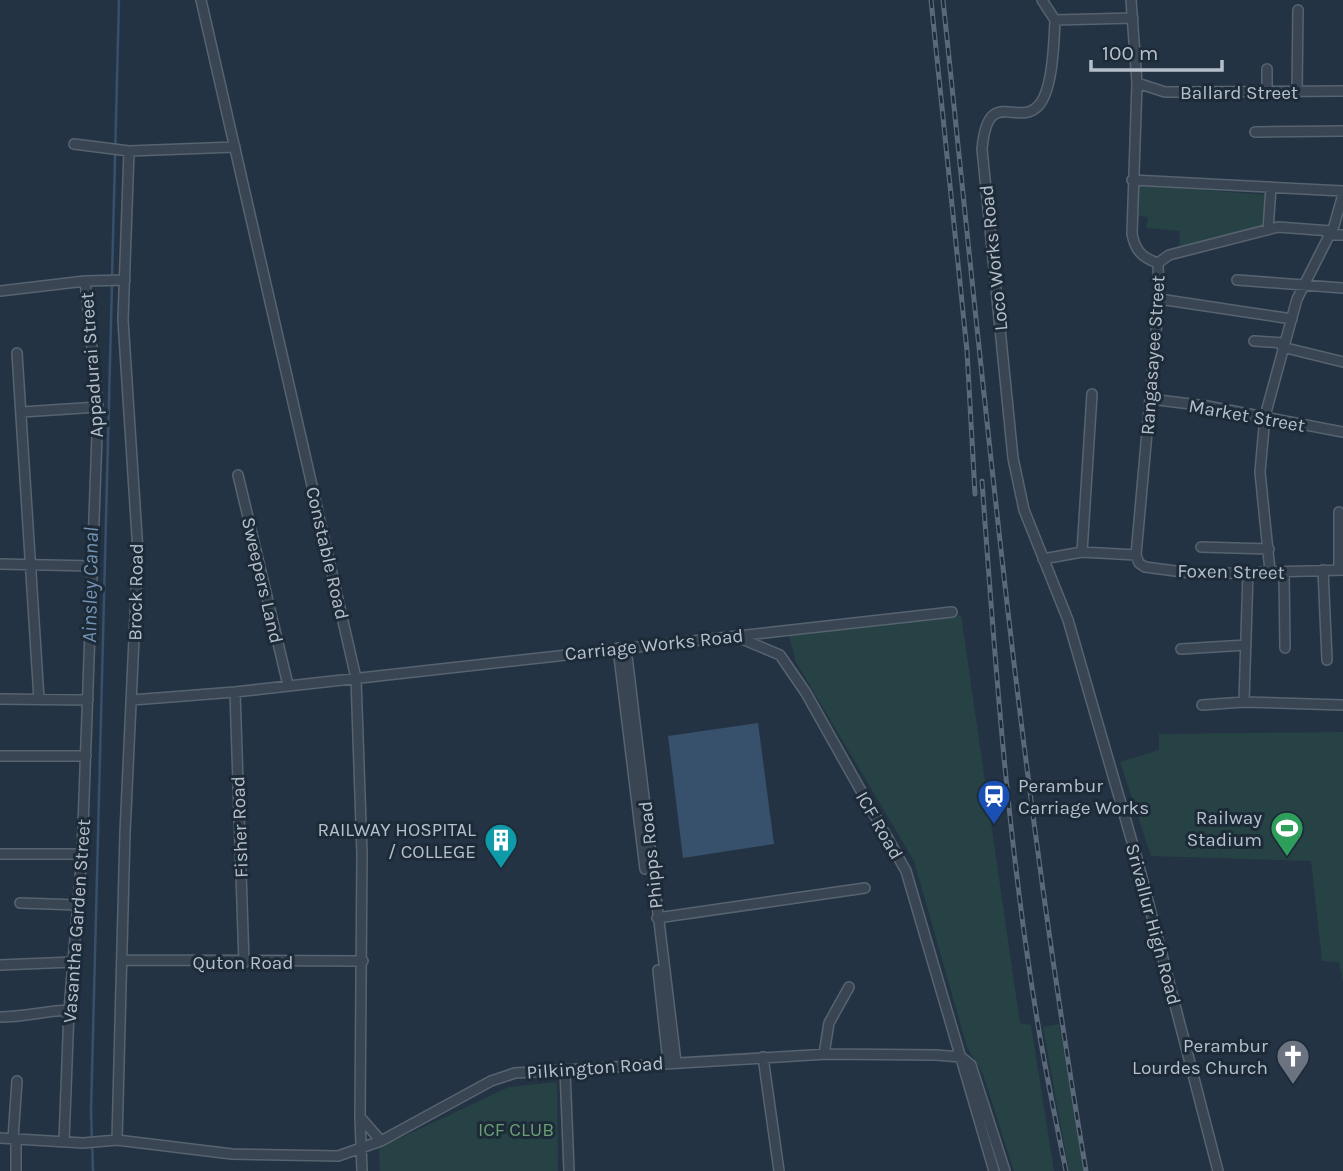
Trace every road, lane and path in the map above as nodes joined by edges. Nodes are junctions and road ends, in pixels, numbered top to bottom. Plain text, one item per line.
1 (201, 0) edge
2 (1042, 0) edge
3 (1131, 0) edge
4 (1298, 10) dead end
5 (1133, 18) junction
6 (1055, 20) junction
7 (1267, 69) dead end
8 (1137, 83) junction
9 (1267, 90) junction
10 (1343, 91) edge
11 (1297, 92) junction
12 (1343, 131) edge
13 (1255, 132) dead end
14 (74, 144) dead end
15 (235, 147) junction
16 (120, 150) junction
17 (1132, 180) junction
18 (1271, 187) junction
19 (1343, 192) edge
20 (1268, 230) junction
21 (1329, 233) junction
22 (1343, 235) edge
23 (1158, 263) junction
24 (125, 280) junction
25 (1237, 280) dead end
26 (85, 281) junction
27 (1303, 286) junction
28 (1343, 288) edge
29 (0, 291) edge
30 (1159, 299) junction
31 (1292, 318) junction
32 (1254, 341) dead end
33 (1283, 345) junction
34 (17, 353) dead end
35 (1343, 362) edge
36 (1092, 394) dead end
37 (1150, 399) junction
38 (98, 407) junction
39 (22, 412) junction
40 (1265, 416) junction
41 (1343, 432) edge
42 (239, 475) dead end
43 (1339, 512) dead end
44 (1201, 548) dead end
45 (1269, 549) junction
46 (1082, 552) junction
47 (1136, 555) junction
48 (1043, 559) junction
49 (0, 564) edge
50 (32, 564) junction
51 (93, 566) junction
52 (1323, 570) junction
53 (1341, 570) edge
54 (1270, 571) junction
55 (1248, 572) junction
56 (1284, 572) junction
57 (952, 612) dead end
58 (733, 635) junction
59 (1246, 645) junction
60 (622, 648) junction
61 (1285, 648) dead end
62 (1181, 649) dead end
63 (1327, 660) dead end
64 (356, 678) junction
65 (288, 685) junction
66 (235, 692) junction
67 (0, 699) edge
68 (39, 699) junction
69 (88, 700) junction
70 (132, 700) junction
71 (1244, 702) junction
72 (1202, 705) dead end
73 (1343, 705) edge
74 (0, 756) edge
75 (86, 756) junction
76 (0, 854) edge
77 (82, 854) junction
78 (865, 888) dead end
79 (20, 903) dead end
80 (78, 905) junction
81 (657, 918) junction
82 (122, 960) junction
83 (363, 961) junction
84 (73, 962) junction
85 (244, 963) junction
86 (0, 965) edge
87 (849, 987) dead end
88 (69, 1010) junction
89 (0, 1017) edge
90 (824, 1054) junction
91 (763, 1057) junction
92 (961, 1057) junction
93 (672, 1062) junction
94 (565, 1070) junction
95 (17, 1081) dead end
96 (360, 1117) junction
97 (0, 1138) edge
98 (15, 1139) junction
99 (117, 1140) junction
100 (381, 1141) junction
101 (64, 1142) junction
102 (362, 1149) junction
103 (16, 1171) edge
104 (362, 1171) edge
105 (569, 1171) edge
106 (779, 1171) edge
107 (994, 1171) edge
108 (1005, 1171) edge
109 (1218, 1171) edge

1 - 15 street, Constable Road
2 - 6 street
3 - 5 street, Rangasayee Street
4 - 11 street
5 - 6 street
5 - 8 street, Rangasayee Street
6 - 48 street, Loco Works Road
7 - 9 street
8 - 9 street, Ballard Street
8 - 17 street, Rangasayee Street
9 - 11 street, Ballard Street
10 - 11 street, Ballard Street
12 - 13 street
14 - 16 street
15 - 16 street
15 - 64 street, Constable Road
16 - 24 street, Brock Road
17 - 18 street
17 - 23 street, Rangasayee Street
18 - 19 street
18 - 20 street
19 - 21 street
20 - 21 street
20 - 23 street
21 - 22 street
21 - 27 street
23 - 30 street, Rangasayee Street
24 - 26 street
24 - 70 street, Brock Road
25 - 27 street
26 - 29 street
26 - 38 street, Appadurai Street
27 - 28 street
27 - 31 street
30 - 31 street
30 - 37 street, Rangasayee Street
31 - 33 street
32 - 33 street
33 - 35 street
33 - 40 street
34 - 39 street
36 - 46 street
37 - 40 street, Market Street
37 - 47 street, Rangasayee Street
38 - 39 street
38 - 51 street, Appadurai Street
39 - 50 street
40 - 41 street, Market Street
40 - 45 street
42 - 65 street, Sweepers Land
43 - 53 street
44 - 45 street
45 - 54 street
46 - 47 street, Foxen Street
46 - 48 street, Foxen Street
47 - 55 street, Foxen Street
48 - 109 street, Srivallur High Road
49 - 50 street
50 - 51 street
50 - 68 street
51 - 69 street, Appadurai Street
52 - 53 street, Foxen Street
52 - 56 street, Foxen Street
52 - 63 street
54 - 55 street, Foxen Street
54 - 56 street, Foxen Street
55 - 59 street
56 - 61 street
57 - 58 street, Carriage Works Road
58 - 60 street, Carriage Works Road
58 - 92 street, ICF Road
59 - 62 street
59 - 71 street
60 - 64 street, Carriage Works Road
60 - 81 street, Phipps Road
60 - 93 street, Phipps Road
64 - 65 street
64 - 83 street, Constable Road
65 - 66 street
66 - 70 street
66 - 85 street, Fisher Road
67 - 68 street
68 - 69 street
69 - 75 street, Vasantha Garden Street
70 - 82 street, Brock Road
71 - 72 street
71 - 73 street
74 - 75 street
75 - 77 street, Vasantha Garden Street
76 - 77 street
77 - 80 street, Vasantha Garden Street
78 - 81 street
79 - 80 street
80 - 84 street, Vasantha Garden Street
81 - 93 street, Phipps Road
82 - 85 street, Quton Road
82 - 99 street, Brock Road
83 - 85 street, Quton Road
83 - 96 street, Constable Road
84 - 86 street
84 - 88 street, Vasantha Garden Street
87 - 90 street
88 - 89 street
88 - 101 street, Vasantha Garden Street
90 - 91 street, Pilkington Road
90 - 92 street, Pilkington Road
91 - 93 street, Pilkington Road
91 - 106 street
92 - 107 street
92 - 108 street
93 - 94 street, Pilkington Road
94 - 100 street, Pilkington Road
94 - 105 street
95 - 98 street
96 - 100 street
96 - 102 street, Constable Road
97 - 98 street, Pilkington Road
98 - 101 street, Pilkington Road
98 - 103 street
99 - 101 street, Pilkington Road
99 - 102 street, Pilkington Road
100 - 102 street, Pilkington Road
102 - 104 street, Constable Road

